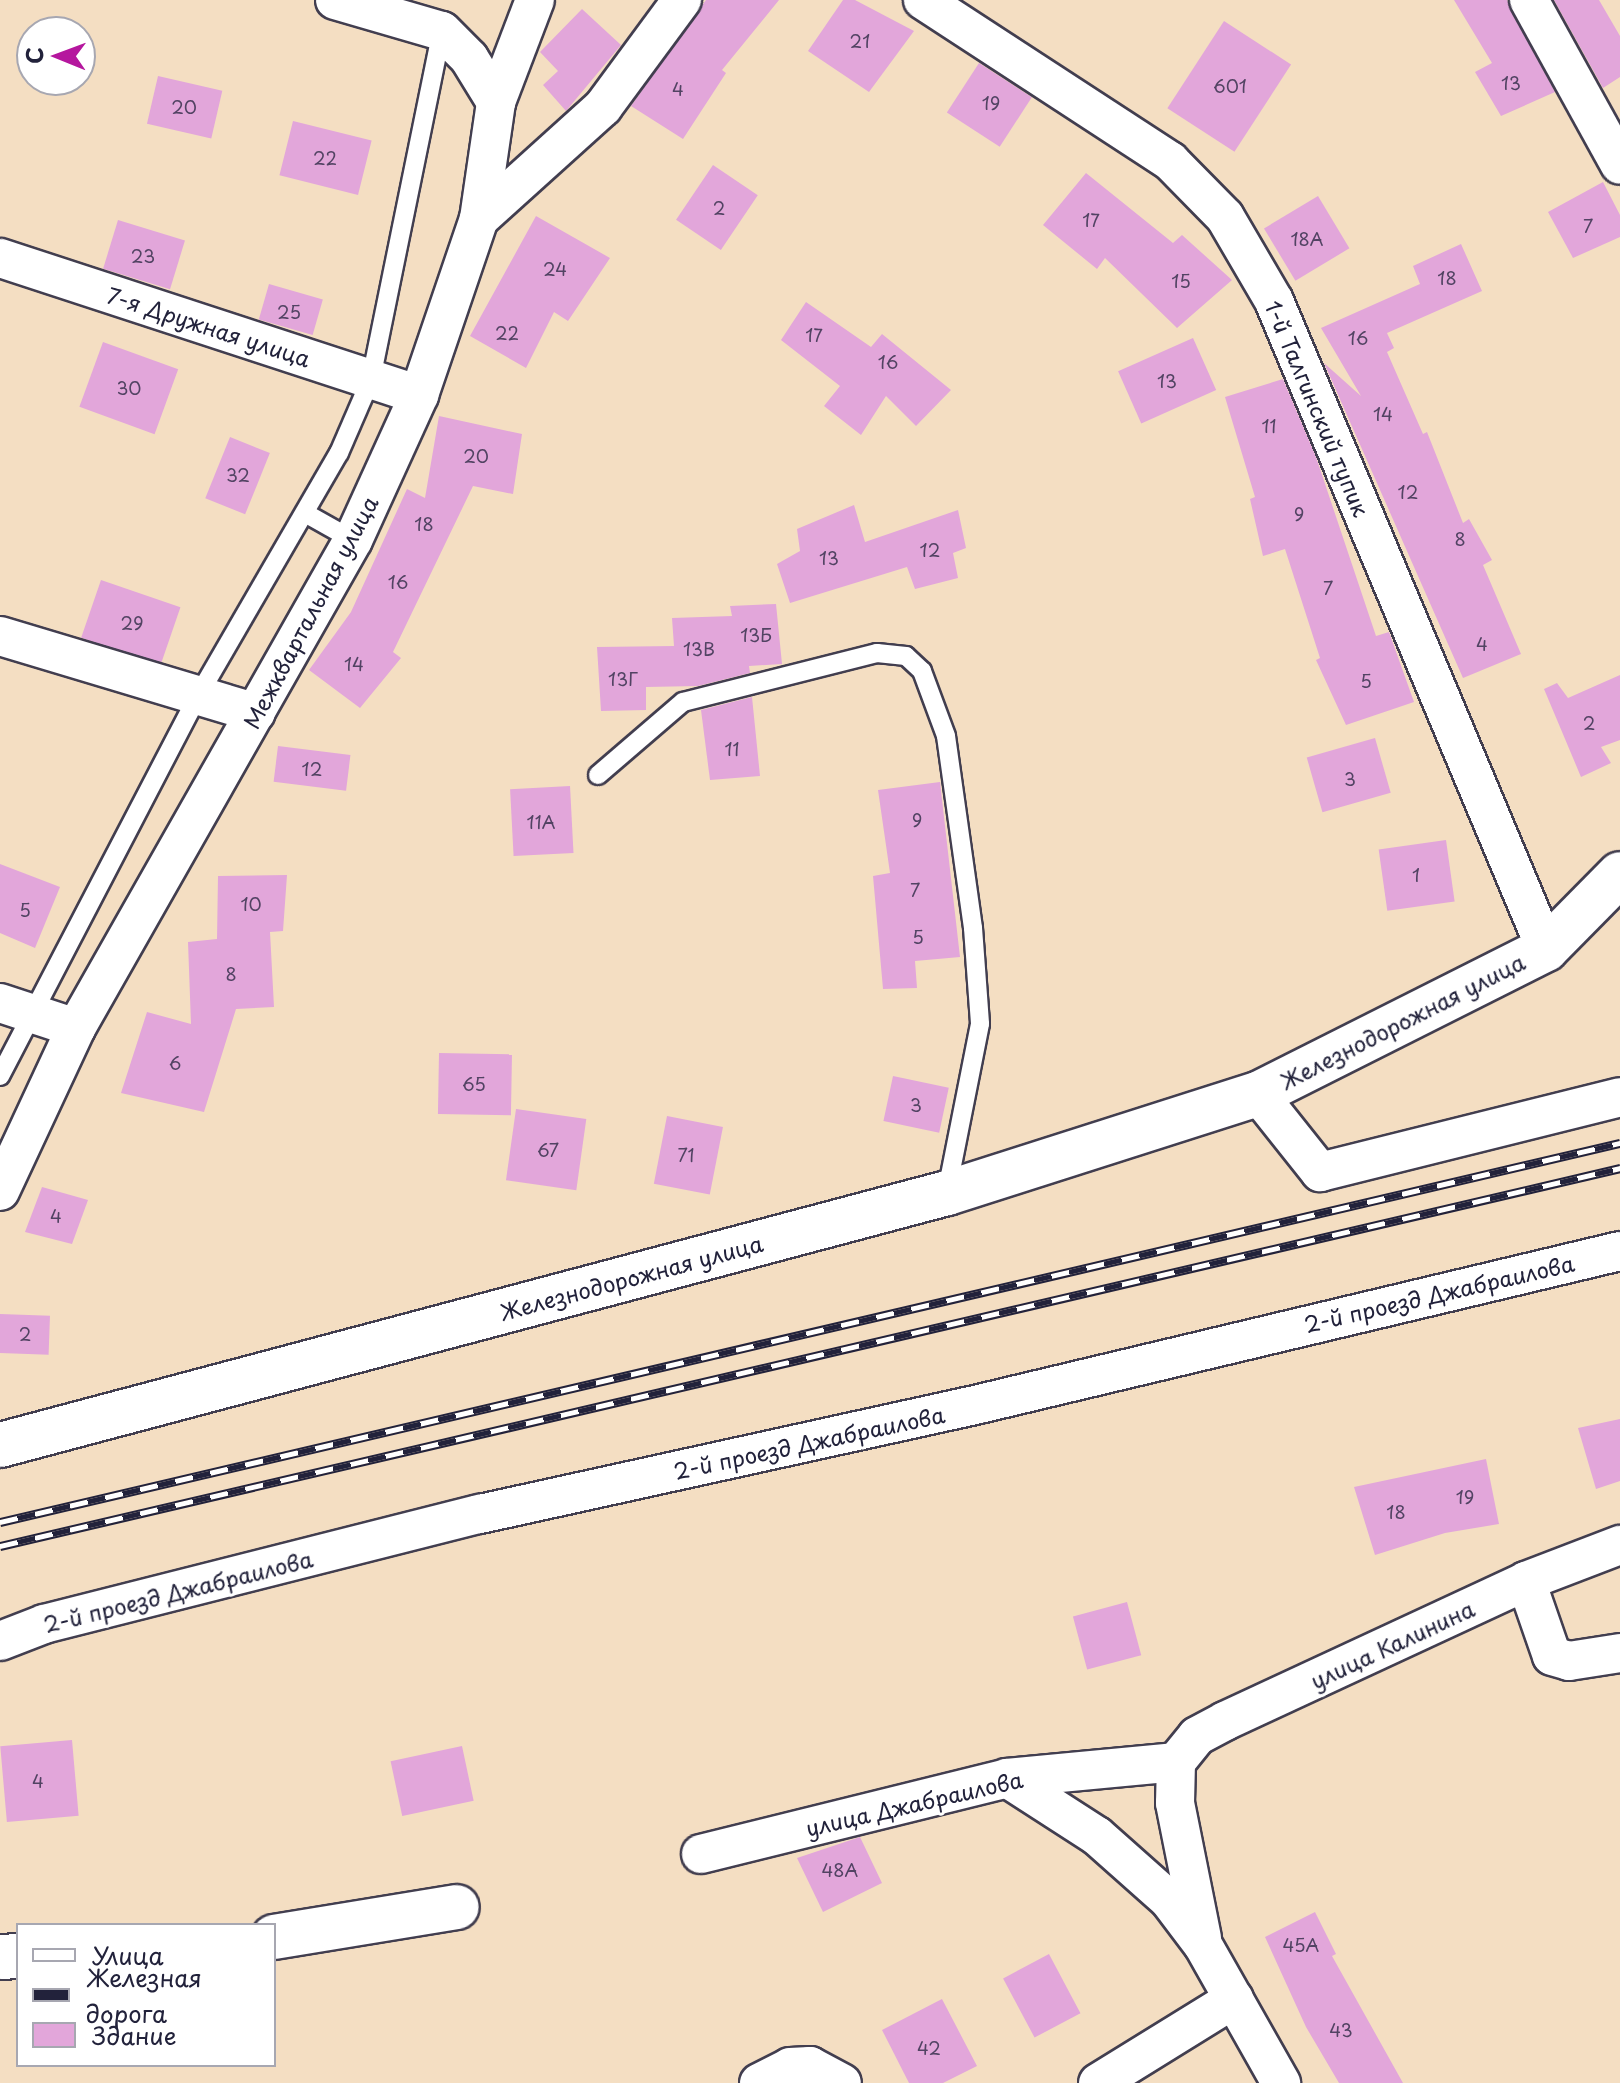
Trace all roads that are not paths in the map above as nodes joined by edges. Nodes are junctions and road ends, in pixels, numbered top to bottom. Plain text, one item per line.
1 (335, 0) edge
2 (535, 0) edge
3 (682, 0) edge
4 (923, 0) edge
5 (1529, 0) edge
6 (442, 31) junction
7 (496, 102) junction
8 (1620, 165) edge
9 (479, 219) junction
10 (0, 258) edge
11 (371, 379) junction
12 (419, 395) junction
13 (305, 513) junction
14 (353, 540) junction
15 (0, 636) edge
16 (198, 696) junction
17 (256, 713) junction
18 (598, 775) dead end
19 (1620, 874) edge
20 (1546, 949) junction
21 (16, 1008) edge
22 (76, 1028) junction
23 (0, 1076) edge
24 (1258, 1094) junction
25 (1620, 1097) edge
26 (0, 1191) edge
27 (947, 1193) junction
28 (1620, 1251) edge
29 (0, 1445) edge
30 (1620, 1545) edge
31 (1526, 1581) junction
32 (0, 1641) edge
33 (1620, 1653) edge
34 (1176, 1762) junction
35 (1007, 1778) junction
36 (701, 1854) dead end
37 (457, 1907) dead end
38 (276, 1937) edge
39 (1203, 1945) junction
40 (1234, 1999) junction
41 (759, 2083) edge
42 (842, 2083) edge
43 (1098, 2083) edge
44 (1281, 2083) edge

1 - 6 street
2 - 7 street, Межквартальная улица
3 - 9 street
4 - 20 street, 1-й Талгинский тупик
5 - 8 street
6 - 7 street
6 - 11 lane
7 - 9 street, Межквартальная улица
9 - 12 street, Межквартальная улица
10 - 11 street, 7-я Дружная улица
11 - 12 street, 7-я Дружная улица
11 - 13 lane
12 - 14 street, Межквартальная улица
13 - 14 lane
13 - 16 lane
14 - 17 street, Межквартальная улица
15 - 16 street
16 - 17 street
16 - 21 lane
17 - 22 street, Межквартальная улица
18 - 27 lane
19 - 20 street, Железнодорожная улица
20 - 24 street, Железнодорожная улица
21 - 22 street
21 - 23 lane
22 - 26 street, Межквартальная улица
24 - 25 street, Железнодорожная улица
24 - 27 street, Железнодорожная улица
27 - 29 street, Железнодорожная улица
28 - 32 street, 2-й проезд Джабраилова
30 - 31 street, улица Калинина
31 - 33 street
31 - 34 street, улица Калинина
34 - 35 street, улица Джабраилова
34 - 39 street
35 - 36 street, улица Джабраилова
35 - 39 street
37 - 38 street
39 - 40 street
40 - 43 street
40 - 44 street
41 - 42 street

